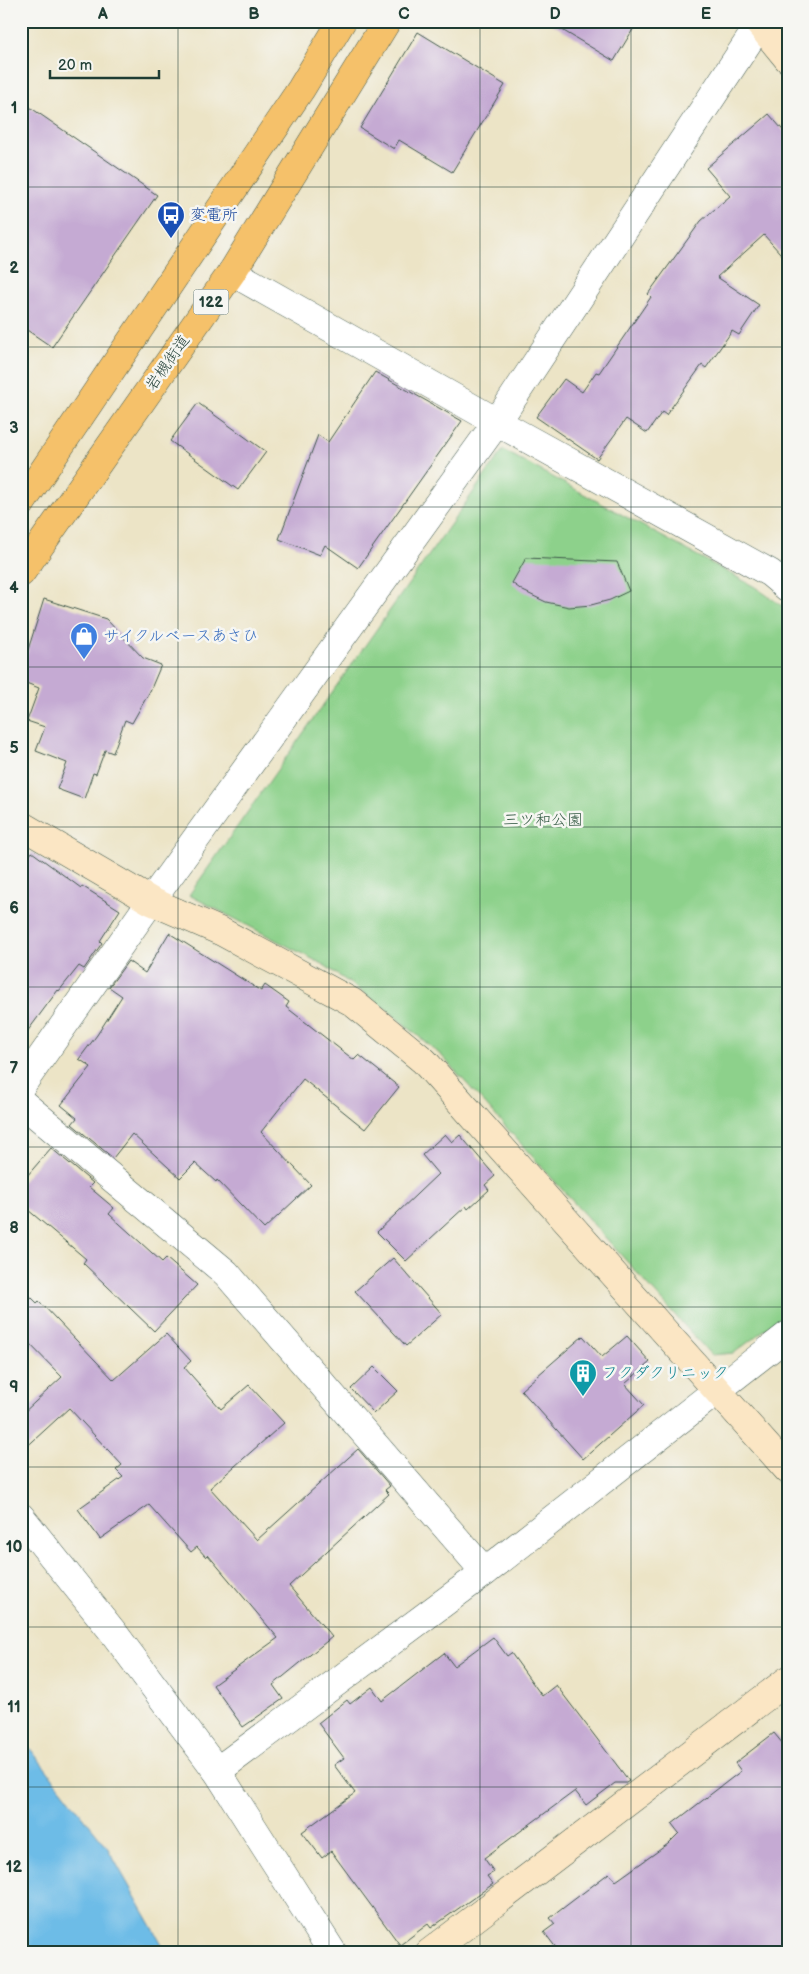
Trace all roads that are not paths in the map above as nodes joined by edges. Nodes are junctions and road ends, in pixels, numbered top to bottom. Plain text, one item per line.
1 (342, 21) edge
2 (387, 21) edge
3 (759, 22) edge
4 (788, 59) edge
5 (232, 272) junction
6 (497, 422) junction
7 (21, 504) edge
8 (21, 573) edge
9 (788, 588) edge
10 (21, 825) edge
11 (151, 901) junction
12 (21, 1086) edge
13 (21, 1102) edge
14 (788, 1335) edge
15 (716, 1390) junction
16 (788, 1470) edge
17 (21, 1518) edge
18 (485, 1572) junction
19 (788, 1680) edge
20 (217, 1771) junction
21 (333, 1953) edge
22 (429, 1953) edge

1 - 7 highway, 122
2 - 5 highway, 岩槻街道 / 122
3 - 4 street
3 - 6 street
5 - 6 street
5 - 8 highway, 岩槻街道 / 122
6 - 9 street
6 - 11 street
10 - 11 street
11 - 12 street
11 - 15 street
13 - 18 street
14 - 15 street
15 - 16 street
15 - 18 street
17 - 20 street
18 - 20 street
19 - 22 street
20 - 21 street

